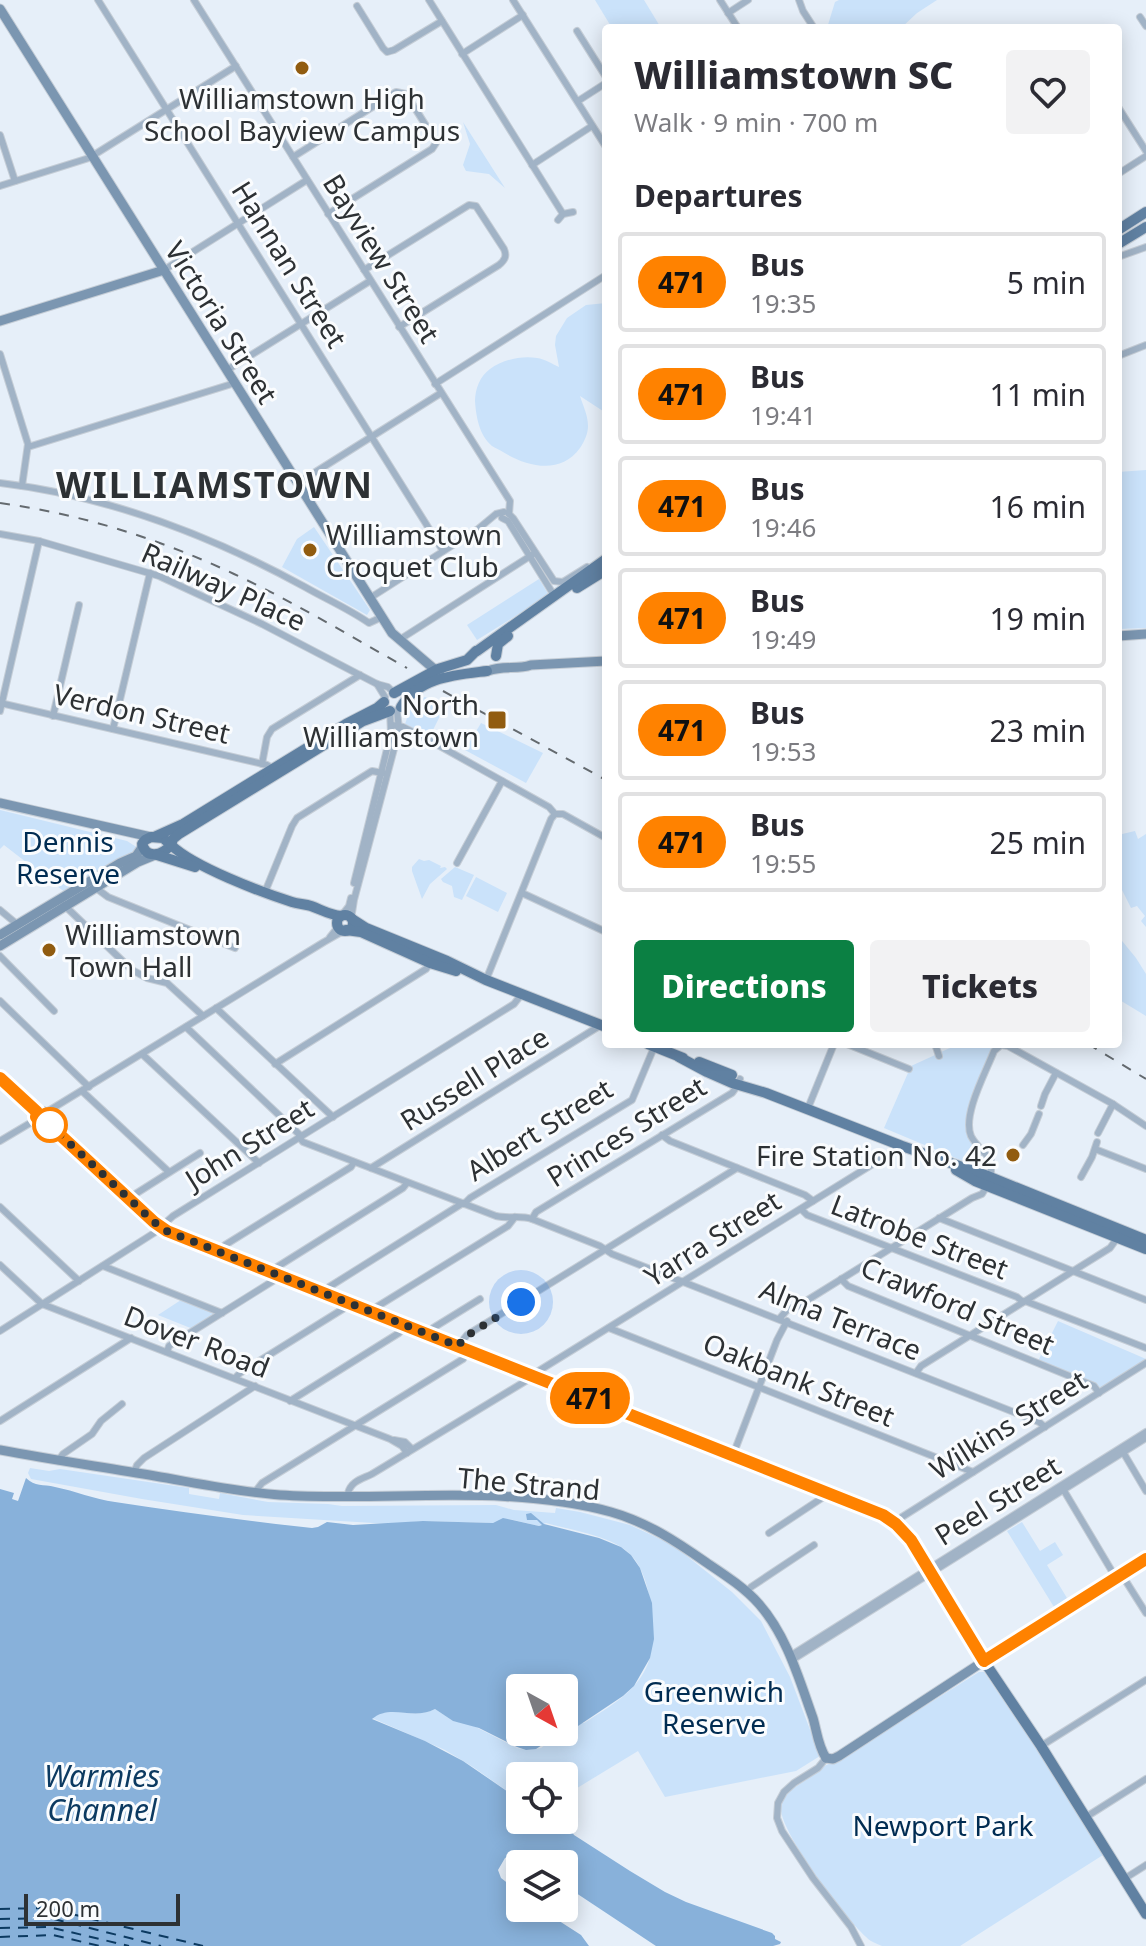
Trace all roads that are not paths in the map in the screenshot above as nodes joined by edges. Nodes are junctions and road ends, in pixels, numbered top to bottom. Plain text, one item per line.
1 (98, 0) edge
2 (194, 0) edge
3 (429, 0) edge
4 (513, 0) edge
5 (720, 0) edge
6 (748, 0) edge
7 (799, 0) edge
8 (356, 7) dead end
9 (0, 9) edge
10 (728, 13) junction
11 (523, 15) junction
12 (1140, 17) dead end
13 (442, 21) junction
14 (735, 24) edge
15 (811, 24) edge
16 (1146, 26) edge
17 (577, 31) dead end
18 (462, 54) junction
19 (236, 66) junction
20 (602, 71) edge
21 (602, 86) edge
22 (578, 101) junction
23 (167, 109) junction
24 (1122, 114) edge
25 (592, 126) junction
26 (0, 135) edge
27 (602, 141) edge
28 (1146, 154) edge
29 (92, 156) junction
30 (293, 157) junction
31 (532, 165) junction
32 (1122, 171) edge
33 (307, 180) junction
34 (15, 181) junction
35 (0, 186) edge
36 (573, 212) dead end
37 (1146, 212) edge
38 (328, 214) junction
39 (238, 224) junction
40 (1122, 227) edge
41 (1143, 229) edge
42 (1128, 238) junction
43 (1122, 242) edge
44 (1144, 248) edge
45 (1122, 256) edge
46 (164, 270) junction
47 (364, 270) junction
48 (602, 278) edge
49 (370, 281) junction
50 (0, 321) edge
51 (301, 324) junction
52 (399, 327) junction
53 (1146, 345) edge
54 (0, 354) edge
55 (1122, 356) edge
56 (227, 370) junction
57 (235, 383) junction
58 (435, 384) junction
59 (441, 393) junction
60 (372, 436) junction
61 (28, 447) junction
62 (0, 483) edge
63 (298, 483) junction
64 (22, 486) junction
65 (505, 515) junction
66 (0, 534) edge
67 (39, 541) junction
68 (443, 551) junction
69 (533, 555) junction
70 (602, 564) edge
71 (602, 565) edge
72 (602, 565) edge
73 (150, 573) junction
74 (555, 597) junction
75 (370, 598) junction
76 (79, 605) dead end
77 (380, 615) junction
78 (1146, 634) edge
79 (1122, 636) edge
80 (399, 640) junction
81 (476, 651) junction
82 (496, 657) junction
83 (602, 661) edge
84 (531, 665) junction
85 (442, 671) junction
86 (488, 671) junction
87 (360, 675) junction
88 (1, 703) edge
89 (392, 703) junction
90 (0, 711) edge
91 (53, 716) junction
92 (396, 726) junction
93 (113, 729) junction
94 (271, 769) junction
95 (384, 773) junction
96 (502, 781) junction
97 (0, 803) edge
98 (555, 814) junction
99 (113, 829) junction
100 (602, 836) edge
101 (153, 837) junction
102 (171, 845) junction
103 (142, 846) junction
104 (156, 855) junction
105 (457, 863) dead end
106 (231, 878) junction
107 (96, 888) junction
108 (265, 892) junction
109 (522, 893) junction
110 (60, 904) junction
111 (0, 910) edge
112 (344, 923) junction
113 (18, 925) junction
114 (602, 930) edge
115 (0, 935) edge
116 (0, 946) edge
117 (235, 948) dead end
118 (0, 956) edge
119 (432, 959) junction
120 (486, 980) junction
121 (521, 995) junction
122 (0, 1001) edge
123 (216, 1008) junction
124 (54, 1011) dead end
125 (203, 1016) junction
126 (602, 1026) edge
127 (186, 1027) junction
128 (602, 1027) edge
129 (651, 1048) edge
130 (659, 1048) edge
131 (832, 1048) edge
132 (857, 1048) edge
133 (936, 1048) edge
134 (996, 1048) edge
135 (1012, 1048) edge
136 (142, 1054) junction
137 (939, 1056) dead end
138 (275, 1064) junction
139 (909, 1069) dead end
140 (1056, 1073) junction
141 (0, 1078) edge
142 (739, 1082) junction
143 (85, 1089) junction
144 (1113, 1104) junction
145 (1041, 1106) dead end
146 (808, 1108) junction
147 (1039, 1114) dead end
148 (41, 1116) junction
149 (333, 1117) junction
150 (1145, 1124) edge
151 (1098, 1133) dead end
152 (662, 1135) junction
153 (300, 1137) junction
154 (0, 1141) edge
155 (1023, 1145) dead end
156 (902, 1146) junction
157 (200, 1153) dead end
158 (354, 1162) junction
159 (259, 1163) junction
160 (371, 1168) junction
161 (737, 1168) junction
162 (1146, 1169) edge
163 (169, 1172) junction
164 (1081, 1177) dead end
165 (986, 1180) junction
166 (407, 1183) junction
167 (129, 1198) junction
168 (813, 1201) junction
169 (464, 1203) junction
170 (0, 1207) edge
171 (801, 1209) junction
172 (515, 1217) junction
173 (501, 1218) junction
174 (939, 1218) junction
175 (532, 1219) junction
176 (161, 1228) junction
177 (502, 1229) junction
178 (1146, 1232) edge
179 (1119, 1234) junction
180 (1146, 1243) edge
181 (892, 1248) junction
182 (606, 1249) junction
183 (218, 1251) junction
184 (0, 1265) edge
185 (103, 1266) junction
186 (1072, 1272) junction
187 (276, 1274) junction
188 (841, 1279) junction
189 (79, 1281) junction
190 (684, 1281) junction
191 (324, 1293) junction
192 (480, 1299) dead end
193 (1146, 1300) edge
194 (1024, 1302) junction
195 (42, 1304) junction
196 (351, 1304) junction
197 (370, 1311) junction
198 (222, 1313) junction
199 (784, 1320) junction
200 (406, 1326) junction
201 (609, 1328) junction
202 (0, 1331) edge
203 (428, 1334) junction
204 (968, 1336) junction
205 (131, 1338) junction
206 (458, 1346) junction
207 (1146, 1348) edge
208 (469, 1350) junction
209 (167, 1352) junction
210 (1143, 1367) edge
211 (916, 1373) junction
212 (532, 1375) junction
213 (235, 1378) junction
214 (255, 1386) junction
215 (514, 1386) junction
216 (759, 1387) junction
217 (1099, 1393) junction
218 (290, 1401) junction
219 (122, 1404) dead end
220 (0, 1421) edge
221 (355, 1426) junction
222 (1045, 1427) junction
223 (1146, 1435) edge
224 (0, 1450) edge
225 (409, 1451) junction
226 (1123, 1452) junction
227 (733, 1455) junction
228 (58, 1461) junction
229 (973, 1472) junction
230 (134, 1473) junction
231 (1063, 1489) junction
232 (1146, 1491) edge
233 (255, 1492) junction
234 (827, 1492) junction
235 (353, 1495) junction
236 (896, 1524) junction
237 (769, 1533) dead end
238 (814, 1545) dead end
239 (1146, 1559) edge
240 (930, 1570) junction
241 (1119, 1576) junction
242 (746, 1592) junction
243 (1146, 1613) edge
244 (791, 1658) junction
245 (984, 1661) junction
246 (1146, 1680) edge
247 (1041, 1746) junction
248 (827, 1755) junction
249 (1146, 1779) edge
250 (1086, 1817) junction
251 (1146, 1865) edge
252 (1124, 1879) junction
253 (1146, 1914) edge
254 (861, 1946) edge

1 - 23 street, Hannan Street
2 - 19 street, Bayview Street
3 - 13 street
4 - 11 street
5 - 10 street
6 - 10 street
7 - 15 street
8 - 13 street
9 - 29 street, Victoria Street
10 - 14 street
11 - 18 street
11 - 22 street
12 - 16 street
13 - 18 street
17 - 20 street
18 - 31 street
19 - 23 street
19 - 30 street, Bayview Street
21 - 22 street
22 - 25 street
23 - 29 street
23 - 39 street, Hannan Street
24 - 28 street
25 - 27 street
25 - 31 street
26 - 34 street
28 - 32 street
29 - 34 street
29 - 46 street, Victoria Street
30 - 33 street, Bayview Street
30 - 38 street
31 - 36 street
33 - 38 street, Bayview Street
33 - 39 street
34 - 35 street
37 - 40 main road
38 - 47 street, Bayview Street
39 - 46 street
39 - 51 street, Hannan Street
41 - 42 main road
41 - 44 street
42 - 43 main road
42 - 44 street
44 - 45 street
46 - 50 street
46 - 56 street, Victoria Street
47 - 49 street, Bayview Street
47 - 52 street
48 - 58 street
49 - 51 street
49 - 52 street, Bayview Street
51 - 56 street
51 - 60 street, Hannan Street
52 - 58 street, Bayview Street
53 - 55 street
54 - 61 street
56 - 57 street, Victoria Street
57 - 61 street
57 - 63 street, Victoria Street
58 - 59 street, Bayview Street
59 - 60 street
59 - 65 street, Bayview Street
60 - 63 street
60 - 68 street, Hannan Street
61 - 64 street
62 - 64 street
63 - 75 street, Victoria Street
64 - 77 street
65 - 68 street
65 - 69 street
66 - 67 street, Railway Place
67 - 73 street, Railway Place
67 - 88 street
68 - 75 street
69 - 70 street
69 - 74 street
69 - 80 street
71 - 74 main road
72 - 82 main road
73 - 87 street, Railway Place
73 - 93 street
74 - 81 main road
75 - 77 street, Victoria Street
76 - 91 street
77 - 80 street, Victoria Street
78 - 79 street
80 - 85 street, Victoria Street
81 - 82 main road
81 - 85 main road
81 - 86 main road
82 - 84 street
82 - 86 main road
83 - 84 street
84 - 86 street
85 - 86 main road
85 - 89 main road
87 - 89 street, Railway Place
87 - 94 street
88 - 90 street
88 - 91 street, Verdon Street
89 - 92 street
89 - 94 main road
91 - 93 street, Verdon Street
92 - 95 street
92 - 96 street
93 - 94 street, Verdon Street
94 - 101 main road
94 - 102 main road
95 - 108 street
95 - 112 street
96 - 98 street
96 - 105 street
97 - 99 street
98 - 100 street
98 - 109 street
99 - 101 street
99 - 103 street
101 - 102 main road
101 - 103 main road
102 - 104 main road
102 - 106 main road
103 - 104 main road
103 - 110 street
104 - 106 main road
104 - 107 street
106 - 108 main road
107 - 110 street
107 - 117 street
108 - 112 main road
109 - 114 street
109 - 120 street
110 - 113 street
110 - 116 street
110 - 125 street
111 - 113 street
112 - 119 main road
112 - 123 street
113 - 115 street
118 - 124 street
119 - 120 main road
119 - 138 street
120 - 121 main road
121 - 126 main road
121 - 149 street, John Street
122 - 143 street
123 - 125 street
123 - 138 street
125 - 127 street
127 - 136 street
127 - 153 street
128 - 160 street, Russell Place
129 - 169 street, Albert Street
130 - 142 main road
131 - 146 street
132 - 139 street
133 - 137 street
134 - 165 street
135 - 140 street
136 - 143 street
136 - 159 street
138 - 149 street
140 - 144 street
140 - 145 street
141 - 148 street
142 - 146 main road
142 - 152 street, Princes Street
143 - 148 street
143 - 163 street
144 - 150 street
144 - 151 street
146 - 156 main road
147 - 155 street
148 - 154 street
148 - 167 street
149 - 153 street, John Street
152 - 161 street
152 - 175 street, Princes Street
153 - 158 street
153 - 159 street, John Street
156 - 165 main road
156 - 168 street, Yarra Street
157 - 163 street
158 - 160 street
158 - 183 street
159 - 176 street, John Street
160 - 166 street
161 - 168 street
161 - 182 street
162 - 164 street
163 - 167 street
165 - 174 street
165 - 179 main road
166 - 169 street
166 - 187 street
167 - 176 street
168 - 171 street, Yarra Street
169 - 173 street
169 - 191 street, Albert Street
170 - 189 street
171 - 181 street, Latrobe Street
171 - 190 street, Yarra Street
172 - 173 street, Alma Terrace
172 - 175 street, Alma Terrace
172 - 177 street
173 - 177 street
174 - 181 street
174 - 186 street
175 - 182 street, Alma Terrace
176 - 183 street
176 - 185 street, John Street
177 - 197 street
178 - 180 street
179 - 180 main road
179 - 186 street
181 - 188 street
181 - 194 street, Latrobe Street
182 - 190 street, Alma Terrace
182 - 206 street
183 - 187 street
184 - 195 street, Dover Road
185 - 189 street, John Street
185 - 198 street
186 - 193 street
186 - 194 street
187 - 191 street
187 - 198 street
188 - 199 street
188 - 204 street, Crawford Street
189 - 195 street, John Street
190 - 199 street, Alma Terrace
190 - 201 street, Yarra Street
191 - 196 street
192 - 203 street
194 - 204 street
194 - 207 street, Latrobe Street
195 - 202 street, John Street
195 - 205 street, Dover Road
196 - 197 street
196 - 213 street
197 - 200 street
198 - 209 street
199 - 211 street, Alma Terrace
199 - 216 street
200 - 203 street
200 - 218 street
201 - 212 street, Yarra Street
201 - 216 street, Oakbank Street
203 - 206 street
204 - 211 street
204 - 217 street, Crawford Street
205 - 209 street, Dover Road
205 - 220 street
206 - 208 street
208 - 212 street
208 - 221 street
209 - 213 street, Dover Road
210 - 217 street, Wilkins Street
211 - 222 street, Alma Terrace
212 - 215 street
212 - 215 street, Yarra Street
212 - 227 street
213 - 214 street, Dover Road
214 - 218 street, Dover Road
214 - 230 street
215 - 225 street
216 - 227 street
216 - 229 street, Oakbank Street
217 - 222 street, Wilkins Street
218 - 221 street, Dover Road
219 - 228 street
221 - 225 street, Dover Road
221 - 233 street
222 - 229 street, Wilkins Street
223 - 226 street, Peel Street
223 - 240 street, Peel Street
224 - 228 street, The Strand
225 - 235 street
226 - 231 street, Peel Street
226 - 232 street
227 - 234 street
228 - 230 street, The Strand
229 - 236 street, Wilkins Street
230 - 233 street, The Strand
231 - 240 street, Peel Street
231 - 241 street
233 - 235 street, The Strand
234 - 236 street
234 - 237 street
235 - 242 street, The Strand
236 - 240 street
238 - 242 street
239 - 241 main road
240 - 244 street, Peel Street
240 - 245 street
241 - 243 street
241 - 245 main road
242 - 244 street, The Strand
244 - 248 street, The Strand
245 - 247 main road
245 - 248 street
246 - 247 street
247 - 250 main road
248 - 254 street
249 - 250 street
250 - 252 main road
251 - 252 street
252 - 253 main road

